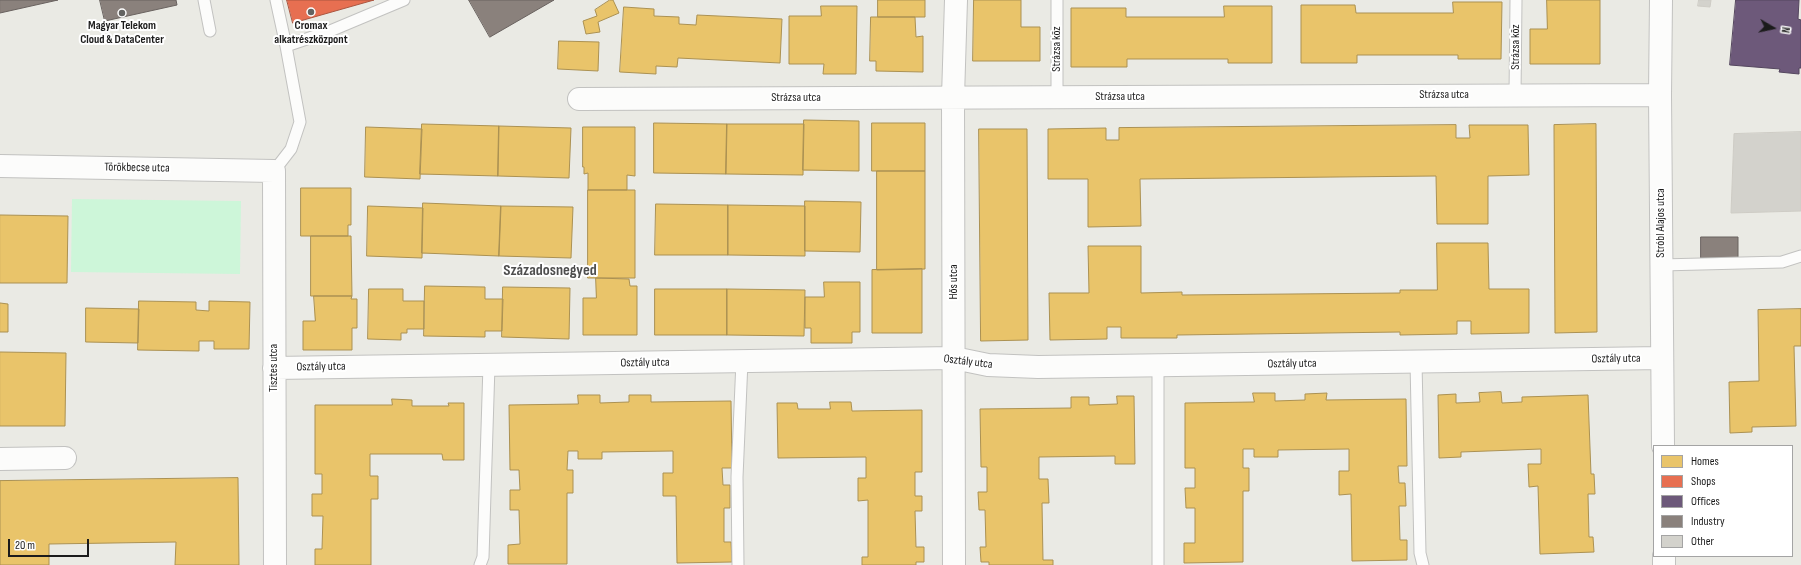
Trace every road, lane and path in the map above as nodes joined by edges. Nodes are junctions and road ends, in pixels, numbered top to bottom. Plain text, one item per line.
1 (204, 0) edge
2 (276, 0) edge
3 (404, 0) edge
4 (956, 0) edge
5 (1057, 0) edge
6 (1516, 0) edge
7 (1662, 0) edge
8 (210, 31) dead end
9 (286, 46) junction
10 (1660, 94) junction
11 (1516, 95) junction
12 (953, 97) junction
13 (1057, 97) junction
14 (579, 100) dead end
15 (0, 166) edge
16 (274, 171) junction
17 (1801, 256) edge
18 (1662, 265) junction
19 (954, 358) junction
20 (1662, 358) junction
21 (742, 361) junction
22 (1416, 362) junction
23 (489, 365) junction
24 (1158, 366) junction
25 (274, 368) junction
26 (1663, 445) edge
27 (65, 458) dead end
28 (0, 459) edge
29 (275, 565) edge
30 (480, 565) edge
31 (738, 565) edge
32 (954, 565) edge
33 (1158, 565) edge
34 (1423, 565) edge

1 - 8 lane
2 - 9 lane
3 - 9 lane
4 - 12 street, Hős utca
5 - 13 lane, Strázsa köz
6 - 11 lane, Strázsa köz
7 - 10 street, Stróbl Alajos utca
9 - 16 lane
10 - 11 street, Strázsa utca
10 - 18 street, Stróbl Alajos utca
11 - 13 street, Strázsa utca
12 - 13 street, Strázsa utca
12 - 14 street, Strázsa utca
12 - 19 street, Hős utca
15 - 16 street, Törökbecse utca
16 - 25 street, Tisztes utca
17 - 18 lane
18 - 20 street, Stróbl Alajos utca
19 - 21 street, Osztály utca
19 - 24 street, Osztály utca
19 - 32 street, Hős utca
20 - 22 street, Osztály utca
20 - 26 street, Stróbl Alajos utca
21 - 23 street, Osztály utca
21 - 31 lane
22 - 24 street, Osztály utca
22 - 34 lane
23 - 25 street, Osztály utca
23 - 30 lane
24 - 33 lane
25 - 29 street, Tisztes utca
27 - 28 street

